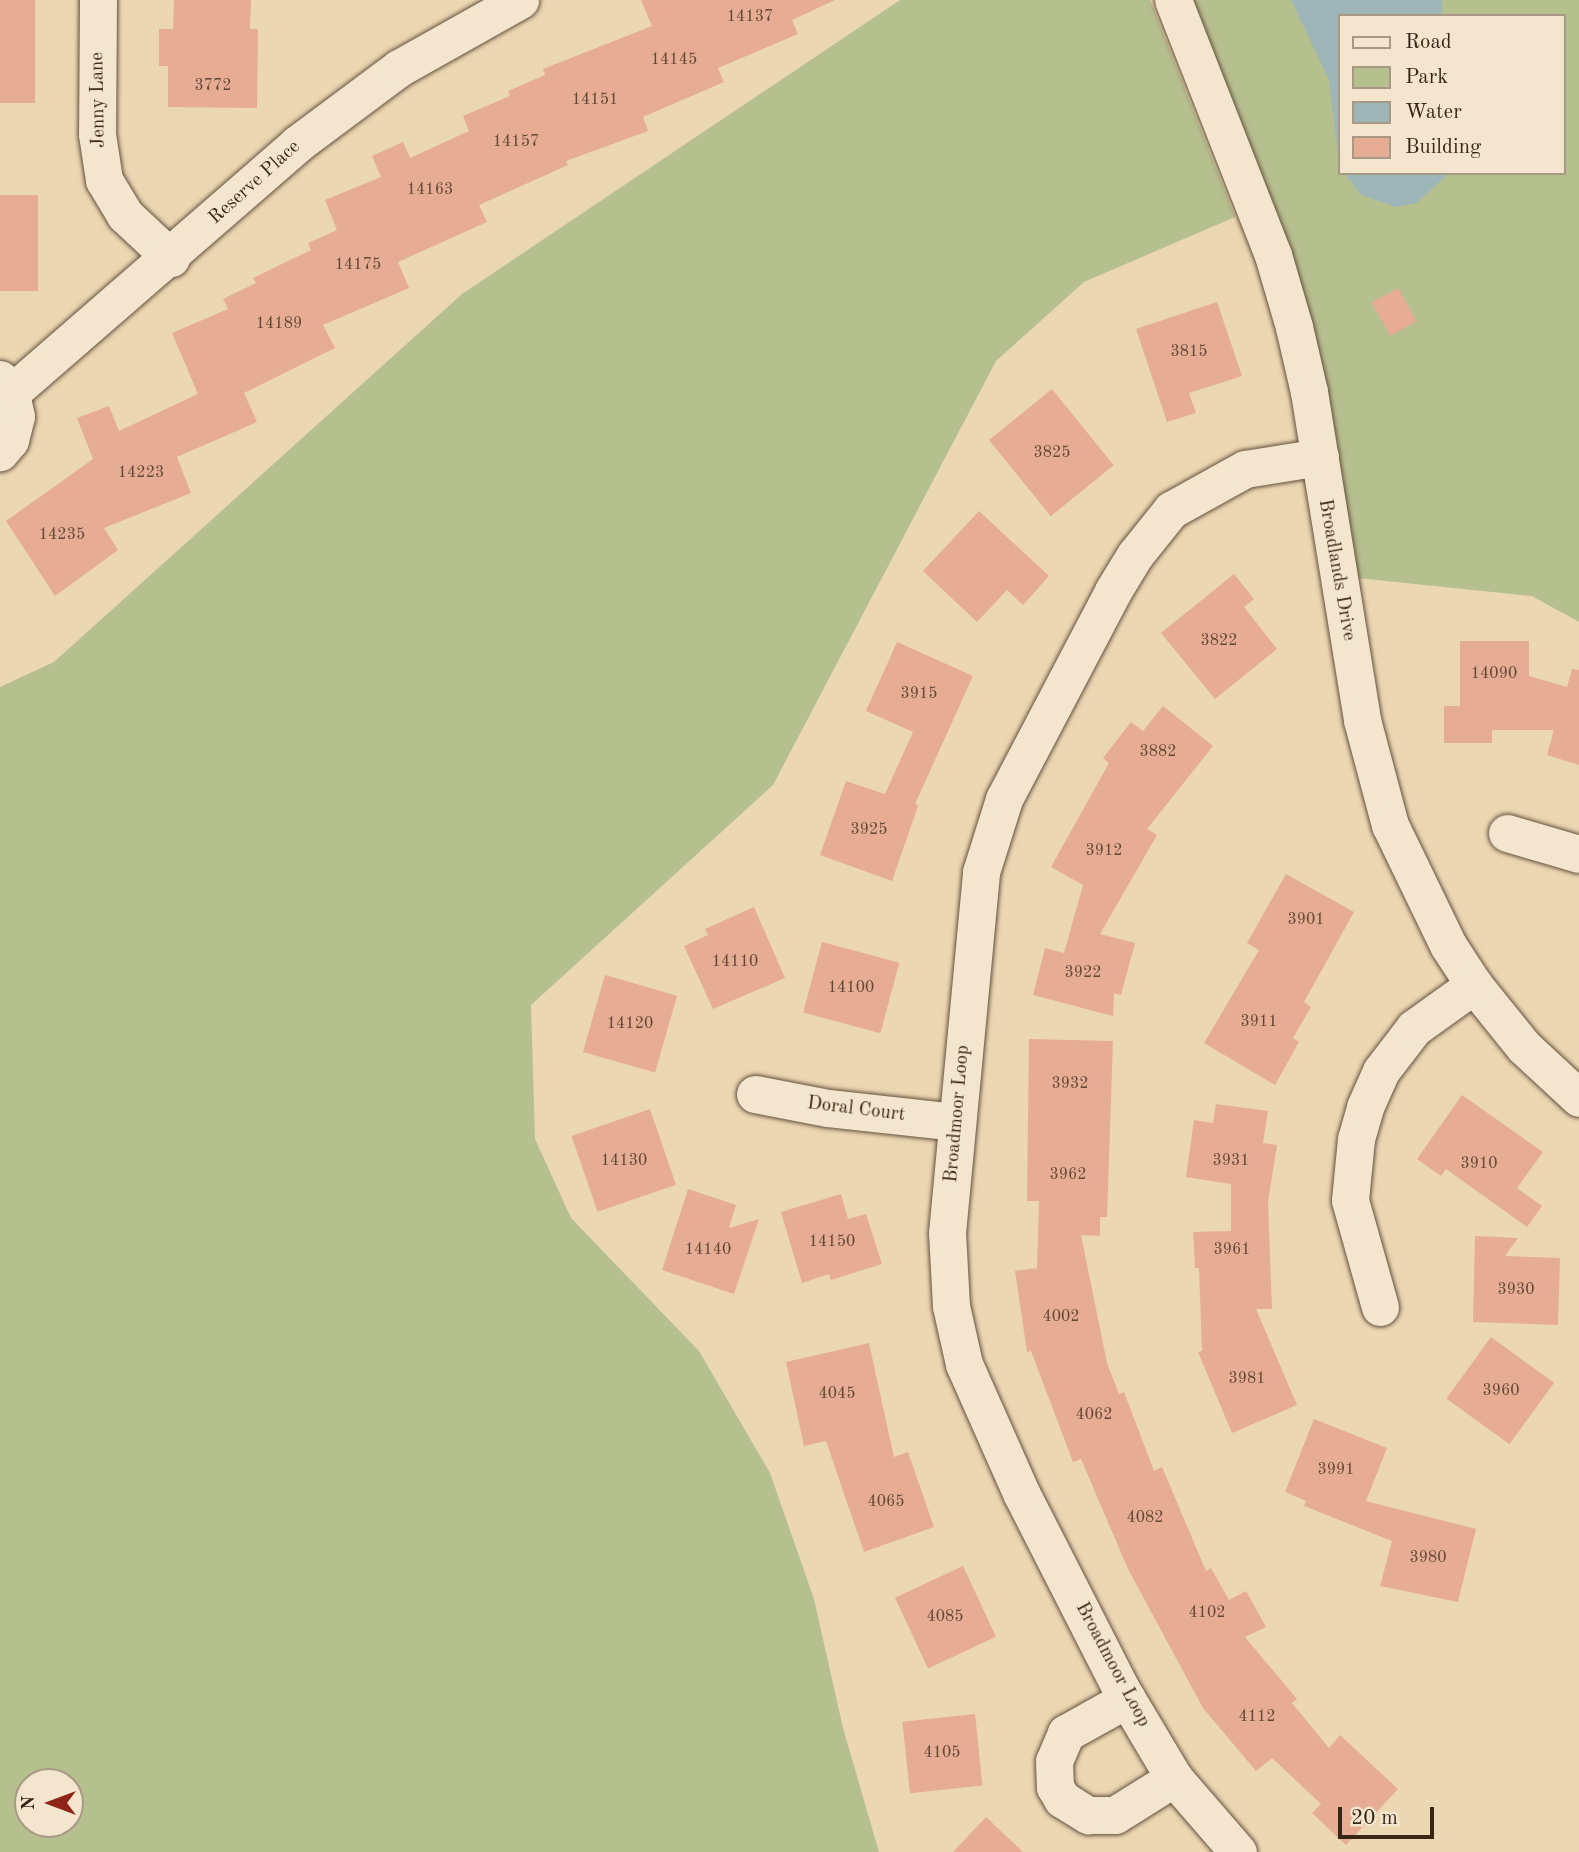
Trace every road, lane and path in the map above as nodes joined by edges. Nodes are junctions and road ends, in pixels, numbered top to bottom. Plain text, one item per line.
1 (98, 0) edge
2 (520, 0) edge
3 (1173, 0) edge
4 (170, 258) junction
5 (5, 386) edge
6 (0, 452) edge
7 (1320, 457) junction
8 (1507, 833) dead end
9 (1579, 854) edge
10 (1474, 985) junction
11 (755, 1094) dead end
12 (1579, 1098) edge
13 (957, 1122) junction
14 (1380, 1307) dead end
15 (1127, 1699) junction
16 (1174, 1779) junction
17 (1238, 1852) edge

1 - 4 street, Jenny Lane
2 - 4 street, Reserve Place
3 - 7 street, Broadlands Drive
4 - 5 street, Reserve Place
5 - 6 street, Reserve Place
7 - 10 street, Broadlands Drive
7 - 13 street, Broadmoor Loop
8 - 9 street
10 - 12 street, Broadlands Drive
10 - 14 street
11 - 13 street, Doral Court
13 - 15 street, Broadmoor Loop
15 - 16 street, Broadmoor Loop
15 - 16 street
16 - 17 street, Broadmoor Loop

